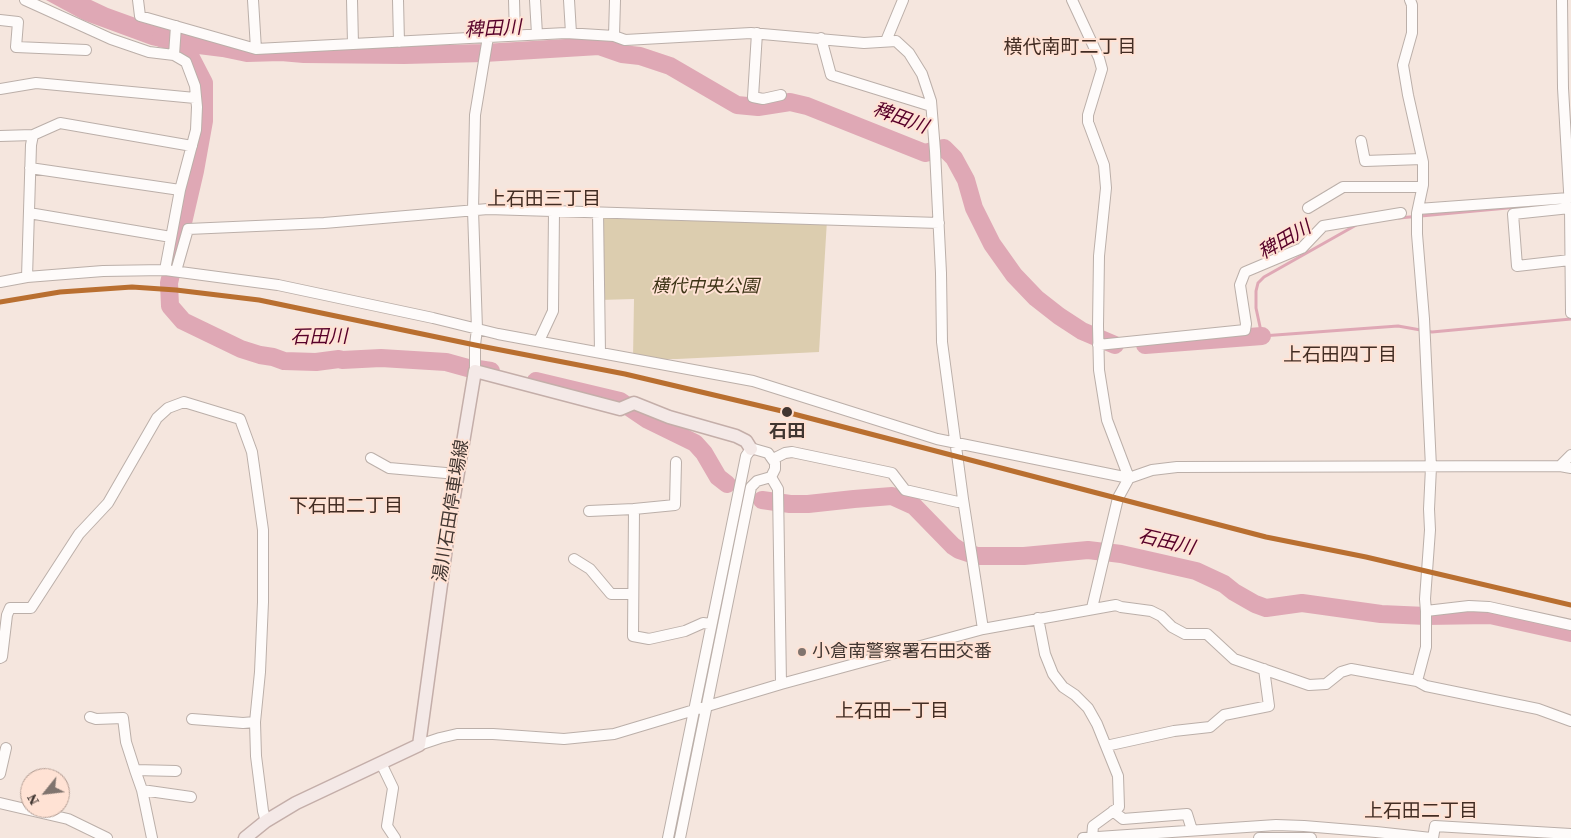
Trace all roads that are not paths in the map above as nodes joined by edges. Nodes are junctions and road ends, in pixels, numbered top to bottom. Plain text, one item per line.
1 (25, 0) edge
2 (138, 0) edge
3 (253, 0) edge
4 (352, 0) edge
5 (398, 0) edge
6 (514, 0) edge
7 (535, 0) edge
8 (569, 0) edge
9 (614, 0) edge
10 (903, 0) edge
11 (1072, 0) edge
12 (1410, 0) edge
13 (1562, 0) edge
14 (0, 20) edge
15 (176, 26) junction
16 (571, 33) junction
17 (757, 33) junction
18 (515, 34) junction
19 (537, 34) junction
20 (614, 36) junction
21 (488, 37) junction
22 (821, 38) junction
23 (886, 41) junction
24 (399, 42) junction
25 (354, 44) junction
26 (256, 48) junction
27 (86, 50) dead end
28 (174, 55) junction
29 (0, 89) edge
30 (781, 95) dead end
31 (195, 98) junction
32 (931, 106) junction
33 (34, 135) junction
34 (0, 136) edge
35 (1362, 141) dead end
36 (192, 146) junction
37 (1422, 159) junction
38 (30, 168) junction
39 (1422, 188) junction
40 (180, 190) junction
41 (1569, 203) junction
42 (1308, 208) dead end
43 (474, 210) junction
44 (554, 211) junction
45 (1417, 211) junction
46 (598, 212) junction
47 (29, 213) junction
48 (1402, 213) dead end
49 (939, 223) junction
50 (171, 237) junction
51 (1570, 260) edge
52 (166, 270) junction
53 (176, 271) junction
54 (27, 277) junction
55 (0, 282) edge
56 (1571, 306) edge
57 (1571, 313) edge
58 (477, 329) junction
59 (539, 341) junction
60 (1098, 345) junction
61 (600, 353) junction
62 (475, 371) junction
63 (956, 443) junction
64 (751, 449) junction
65 (1571, 455) edge
66 (371, 458) dead end
67 (773, 459) junction
68 (676, 462) dead end
69 (1568, 466) edge
70 (1432, 467) junction
71 (457, 474) junction
72 (771, 476) junction
73 (1129, 478) junction
74 (963, 499) junction
75 (634, 509) junction
76 (589, 510) dead end
77 (574, 559) dead end
78 (634, 594) junction
79 (1092, 608) junction
80 (1426, 611) junction
81 (1038, 618) junction
82 (711, 624) junction
83 (1571, 625) edge
84 (983, 629) junction
85 (0, 658) edge
86 (1264, 669) junction
87 (1418, 680) junction
88 (781, 684) junction
89 (707, 705) junction
90 (694, 710) junction
91 (90, 717) dead end
92 (192, 719) dead end
93 (1571, 721) edge
94 (255, 722) junction
95 (419, 745) junction
96 (1106, 746) junction
97 (6, 748) dead end
98 (381, 763) junction
99 (135, 770) junction
100 (176, 771) dead end
101 (0, 774) edge
102 (142, 790) junction
103 (191, 797) dead end
104 (0, 803) edge
105 (1113, 812) junction
106 (266, 821) junction
107 (1192, 830) junction
108 (1571, 834) edge
109 (107, 838) edge
110 (152, 838) edge
111 (245, 838) edge
112 (394, 838) edge
113 (668, 838) edge
114 (680, 838) edge
115 (1083, 838) edge
116 (1092, 838) edge
117 (1259, 838) edge
118 (1310, 838) edge
119 (1432, 838) edge

1 - 28 street
2 - 15 street
3 - 26 street
4 - 25 street
5 - 24 street
6 - 18 street
7 - 19 street
8 - 16 street
9 - 20 street
10 - 23 street
11 - 60 street
12 - 37 street
13 - 41 street
14 - 27 street
15 - 26 street
15 - 28 street
16 - 19 street
16 - 20 street
17 - 20 street
17 - 22 street
17 - 30 street
18 - 19 street
18 - 21 street
21 - 24 street
21 - 43 street
22 - 23 street
22 - 32 street
23 - 32 street
24 - 25 street
25 - 26 street
28 - 31 street
29 - 31 street
31 - 36 street
32 - 49 street
33 - 34 street
33 - 36 street
33 - 38 street
35 - 37 street
36 - 40 street
37 - 39 street
38 - 40 street
38 - 47 street
39 - 42 street
39 - 45 street
40 - 50 street
41 - 45 street
41 - 51 street
41 - 51 street
43 - 44 street
43 - 53 street
43 - 58 street
44 - 46 street
44 - 59 street
45 - 70 street
46 - 49 street
46 - 61 street
47 - 50 street
47 - 54 street
48 - 60 street
49 - 63 street
50 - 52 street
51 - 56 street
52 - 53 street
52 - 54 street
53 - 58 street
54 - 55 street
56 - 57 street
58 - 59 street
58 - 62 street
59 - 61 street
60 - 73 street
61 - 63 street
62 - 64 main road
62 - 71 main road, 湯川石田停車場線
63 - 73 street
63 - 74 street
64 - 67 street
64 - 82 street
65 - 69 street
66 - 71 street
67 - 72 street
67 - 74 street
68 - 75 street
69 - 70 street
70 - 73 street
70 - 80 street
71 - 95 main road, 湯川石田停車場線
72 - 88 street
72 - 89 street
73 - 79 street
74 - 84 street
75 - 76 street
75 - 78 street
77 - 78 street
78 - 82 street
79 - 81 street
79 - 86 street
80 - 83 street
80 - 87 street
81 - 84 street
81 - 96 street
82 - 90 street
84 - 88 street
85 - 94 street
86 - 87 street
86 - 96 street
87 - 93 street
88 - 89 street
89 - 90 street
89 - 114 street
90 - 95 street
90 - 113 street
91 - 99 street
92 - 94 street
94 - 106 street
95 - 98 main road
96 - 105 street
97 - 101 street
98 - 106 main road
98 - 112 street
99 - 100 street
99 - 102 street
102 - 103 street
102 - 110 street
104 - 109 street
105 - 107 street
105 - 116 street
106 - 111 main road
107 - 116 street
107 - 119 street
108 - 119 street
115 - 116 street
117 - 118 street

